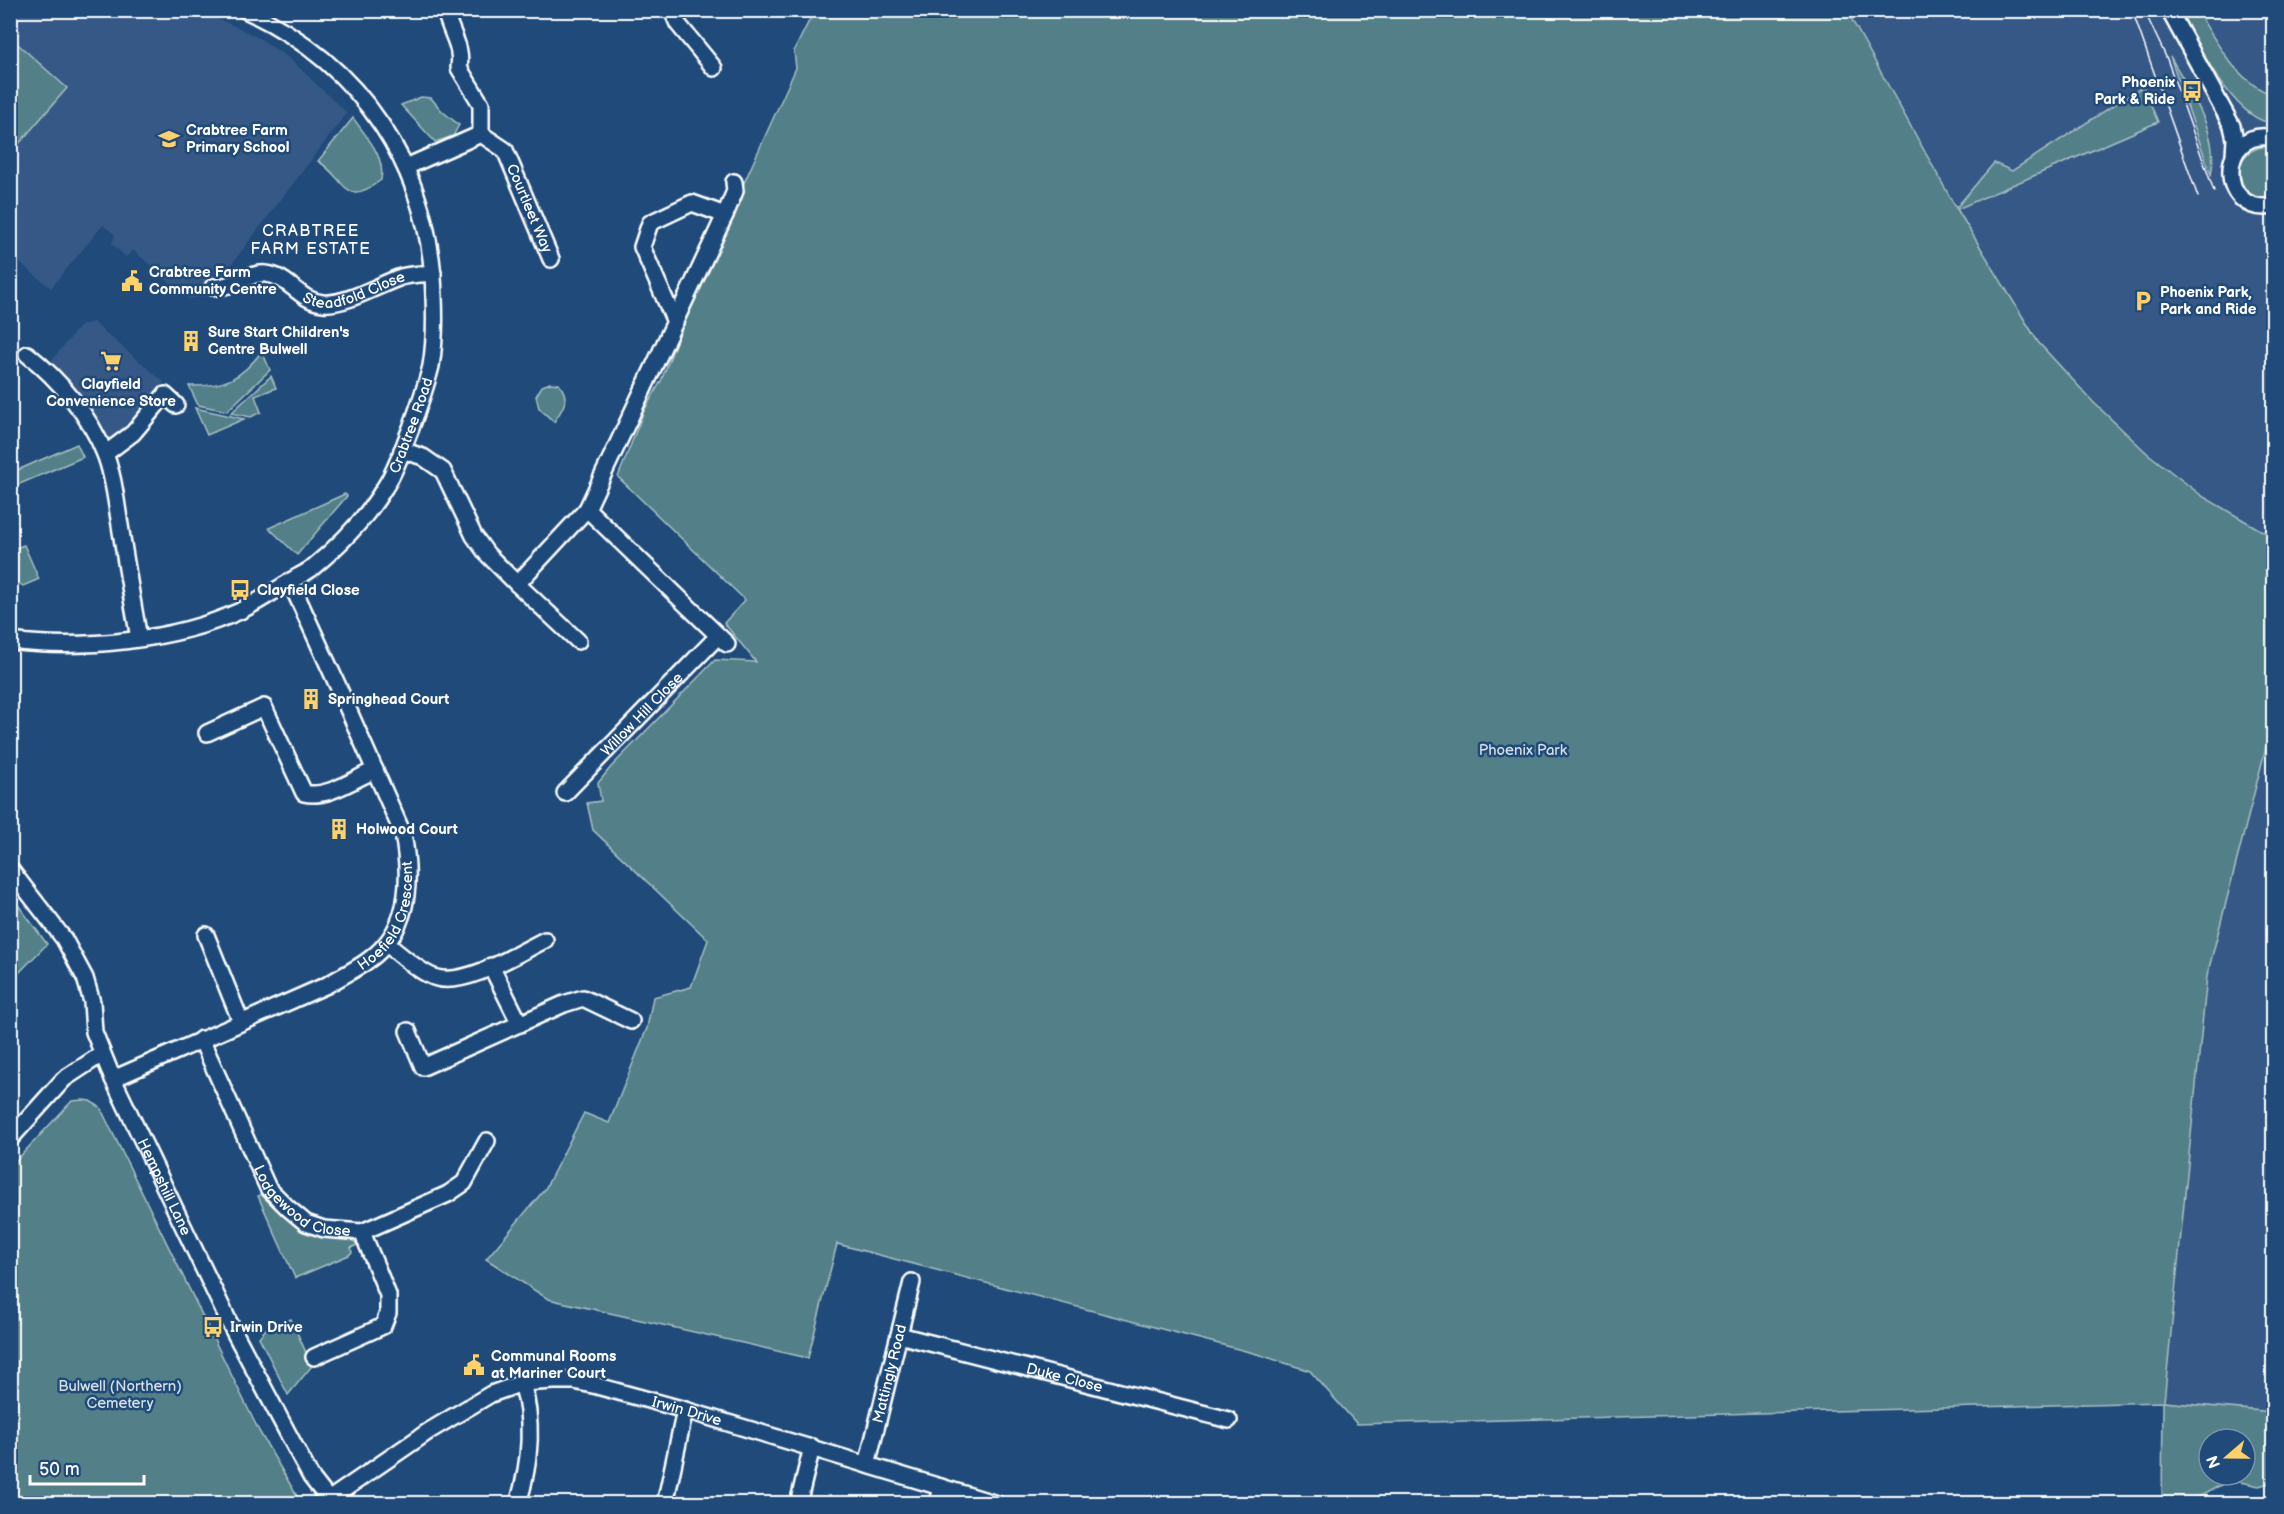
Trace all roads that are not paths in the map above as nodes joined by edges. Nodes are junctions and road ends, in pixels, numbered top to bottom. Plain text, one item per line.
1 (245, 10) edge
2 (445, 10) edge
3 (672, 10) edge
4 (2169, 10) edge
5 (714, 68) dead end
6 (481, 134) junction
7 (2274, 138) edge
8 (2234, 155) junction
9 (406, 167) junction
10 (734, 182) dead end
11 (2271, 209) edge
12 (725, 215) junction
13 (551, 260) dead end
14 (433, 273) junction
15 (213, 288) dead end
16 (675, 322) junction
17 (27, 354) dead end
18 (176, 405) dead end
19 (402, 450) junction
20 (105, 454) junction
21 (587, 509) junction
22 (290, 581) junction
23 (518, 584) junction
24 (139, 638) junction
25 (10, 641) edge
26 (578, 641) dead end
27 (207, 733) dead end
28 (375, 770) junction
29 (579, 778) junction
30 (589, 791) dead end
31 (565, 793) dead end
32 (10, 869) edge
33 (206, 935) dead end
34 (545, 940) dead end
35 (387, 944) junction
36 (491, 966) junction
37 (241, 1022) junction
38 (631, 1022) dead end
39 (520, 1024) junction
40 (408, 1031) dead end
41 (201, 1039) junction
42 (102, 1054) junction
43 (112, 1079) junction
44 (10, 1138) edge
45 (488, 1141) dead end
46 (362, 1232) junction
47 (912, 1282) dead end
48 (899, 1335) junction
49 (314, 1357) dead end
50 (522, 1383) junction
51 (685, 1410) junction
52 (1229, 1420) dead end
53 (812, 1448) junction
54 (867, 1465) junction
55 (941, 1487) junction
56 (331, 1501) edge
57 (519, 1503) edge
58 (665, 1503) edge
59 (798, 1503) edge
60 (937, 1503) edge
61 (997, 1503) edge

1 - 9 street, Crabtree Road
2 - 6 street
3 - 5 street
4 - 8 street
6 - 9 street
6 - 13 street, Courtleet Way
7 - 8 street
8 - 11 street
9 - 14 street, Crabtree Road
10 - 12 street
12 - 16 street
12 - 16 street
14 - 15 street, Steadfold Close
14 - 19 street, Crabtree Road
16 - 21 street
17 - 20 street
18 - 20 street
19 - 22 street, Crabtree Road
19 - 23 street
20 - 24 street
21 - 23 street
21 - 29 street, Willow Hill Close
22 - 24 street, Crabtree Road
22 - 28 street, Hoefield Crescent
23 - 26 street
24 - 25 street, Crabtree Road
27 - 28 street
28 - 35 street, Hoefield Crescent
29 - 30 street
29 - 31 street, Willow Hill Close
32 - 42 street, Hempshill Lane
33 - 37 street
34 - 36 street
35 - 36 street
35 - 37 street, Hoefield Crescent
36 - 39 street
37 - 41 street, Hoefield Crescent
38 - 39 street
39 - 40 street
41 - 43 street, Hoefield Crescent
41 - 46 street, Lodgewood Close
42 - 43 street, Hempshill Lane
42 - 44 street
43 - 56 street, Hempshill Lane
45 - 46 street, Lodgewood Close
46 - 49 street
47 - 48 street, Mattingly Road
48 - 52 street, Duke Close
48 - 54 street, Mattingly Road
50 - 51 street, Irwin Drive
50 - 56 street, Irwin Drive
50 - 57 street
51 - 53 street, Irwin Drive
51 - 58 street
53 - 54 street, Irwin Drive
53 - 59 street
54 - 55 street, Irwin Drive
55 - 60 street
55 - 61 street, Irwin Drive

